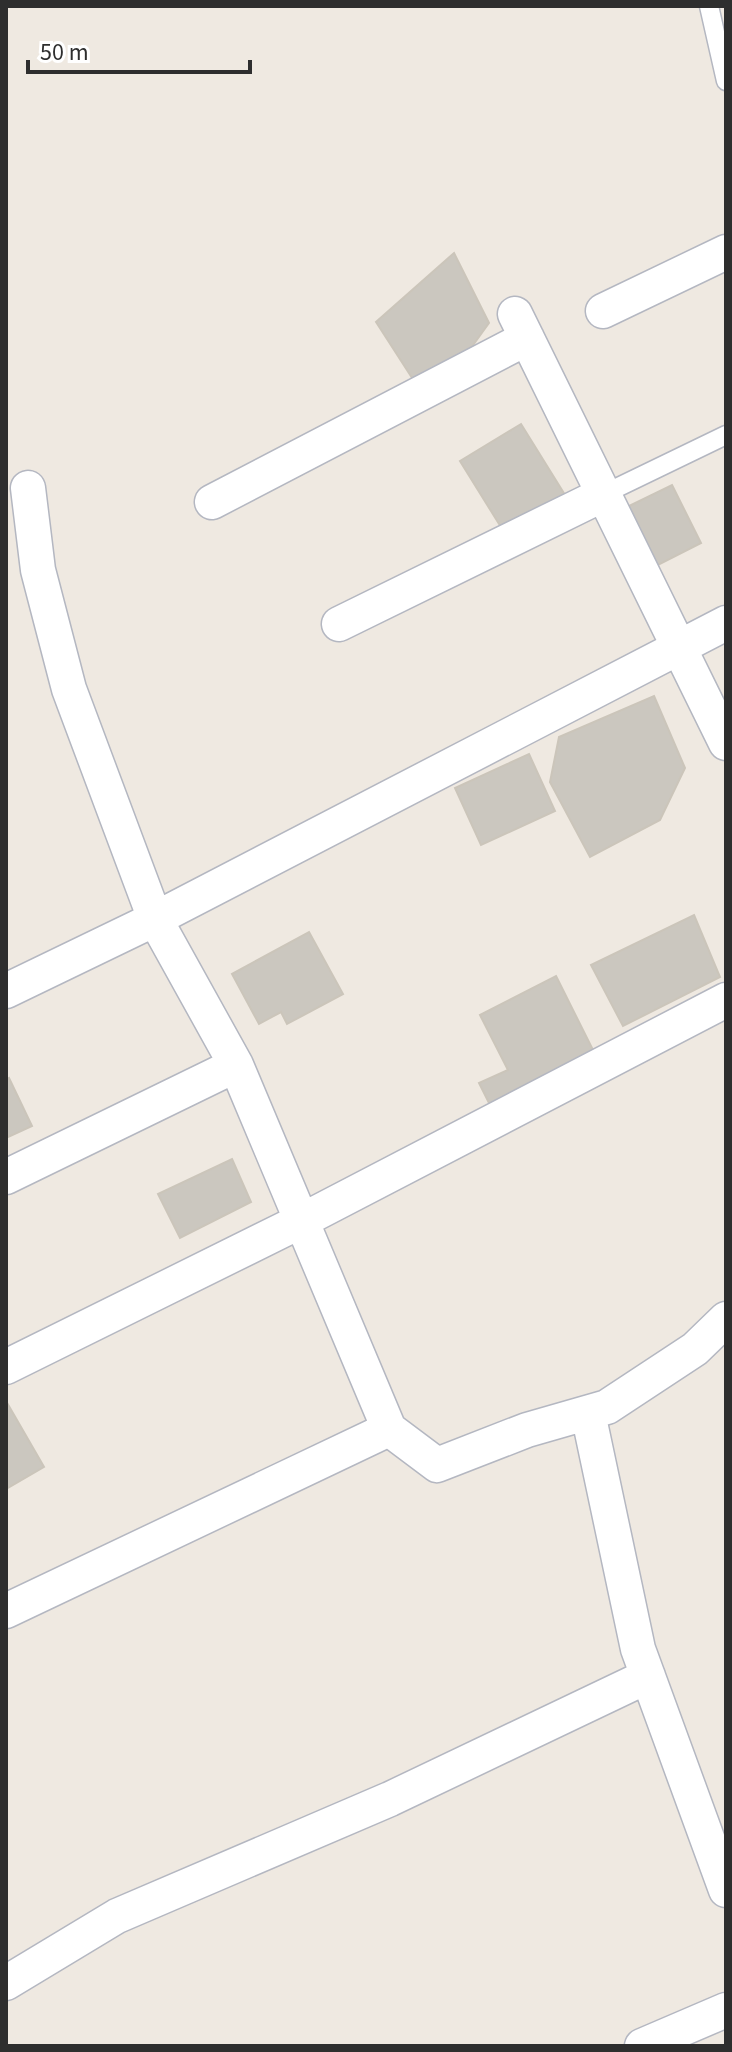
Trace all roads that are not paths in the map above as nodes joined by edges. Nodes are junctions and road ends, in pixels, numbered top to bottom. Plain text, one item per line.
1 (709, 6) edge
2 (726, 81) edge
3 (726, 252) edge
4 (603, 311) dead end
5 (726, 435) edge
6 (28, 488) dead end
7 (604, 494) junction
8 (212, 502) dead end
9 (726, 623) edge
10 (339, 624) dead end
11 (679, 647) junction
12 (726, 743) edge
13 (155, 919) junction
14 (6, 991) edge
15 (726, 1000) edge
16 (236, 1065) junction
17 (6, 1177) edge
18 (303, 1220) junction
19 (726, 1319) edge
20 (6, 1367) edge
21 (588, 1413) junction
22 (389, 1429) junction
23 (6, 1611) edge
24 (648, 1676) junction
25 (726, 1890) edge
26 (6, 1983) edge
27 (726, 2010) edge
28 (642, 2046) edge

1 - 2 lane
3 - 4 street
5 - 7 lane
6 - 13 street
7 - 8 street
7 - 10 street
7 - 11 street
9 - 11 street
11 - 12 street
11 - 13 street
13 - 14 street
13 - 16 street
15 - 18 street
16 - 17 street
16 - 18 street
18 - 20 street
18 - 22 street
19 - 21 street
21 - 22 street
21 - 24 street
22 - 23 street
24 - 25 street
24 - 26 street
27 - 28 street

